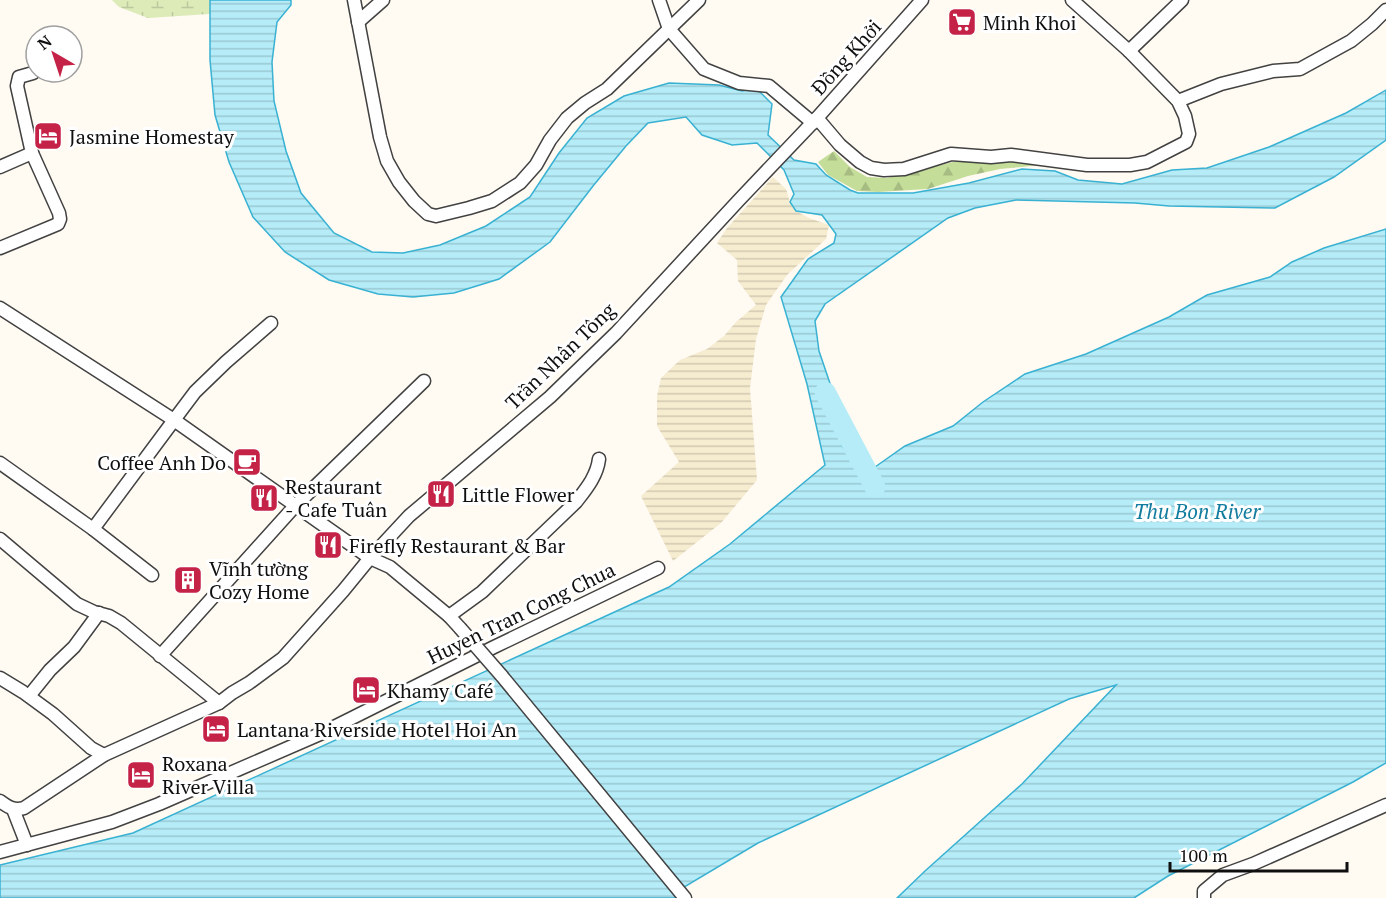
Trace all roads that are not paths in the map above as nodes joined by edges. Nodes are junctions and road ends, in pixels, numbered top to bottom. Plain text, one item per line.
1 (354, 0) edge
2 (383, 0) edge
3 (659, 0) edge
4 (699, 0) edge
5 (922, 0) edge
6 (1071, 0) edge
7 (1182, 0) edge
8 (1386, 10) edge
9 (358, 22) junction
10 (669, 29) junction
11 (1129, 51) junction
12 (24, 75) edge
13 (1178, 101) junction
14 (815, 120) junction
15 (32, 153) junction
16 (0, 167) edge
17 (766, 170) joint
18 (0, 248) edge
19 (1, 310) edge
20 (271, 323) dead end
21 (424, 381) dead end
22 (174, 420) junction
23 (599, 459) dead end
24 (0, 464) edge
25 (296, 506) junction
26 (93, 529) junction
27 (0, 539) edge
28 (370, 558) junction
29 (658, 568) dead end
30 (152, 574) dead end
31 (99, 613) junction
32 (449, 616) junction
33 (160, 656) junction
34 (0, 678) edge
35 (29, 696) junction
36 (219, 703) junction
37 (104, 755) junction
38 (0, 801) edge
39 (1386, 805) edge
40 (13, 809) junction
41 (27, 845) junction
42 (0, 852) edge
43 (685, 898) edge
44 (1204, 898) edge

1 - 9 street
2 - 9 street
3 - 10 street
4 - 10 street
5 - 14 street, Đồng Khởi
6 - 11 street
7 - 11 street
8 - 13 street
9 - 10 street
10 - 14 street
11 - 13 street
12 - 15 street
13 - 14 street
14 - 17 street, Đồng Khởi
15 - 16 street
15 - 18 street
17 - 28 street, Trần Nhân Tông
19 - 22 street
20 - 22 street
21 - 25 street
22 - 25 street
22 - 26 street
23 - 32 street
24 - 26 street
25 - 28 street
25 - 33 street
26 - 30 street
27 - 31 street
28 - 32 street
28 - 36 street, Trần Nhân Tông
29 - 41 street, Huyen Tran Cong Chua
31 - 33 street
31 - 35 street
32 - 43 street, bridge
33 - 36 street
34 - 35 street
35 - 37 street
36 - 37 street, Trần Nhân Tông
37 - 40 street, Trần Nhân Tông
38 - 40 street
39 - 44 street
40 - 41 street
41 - 42 street, Huyen Tran Cong Chua

